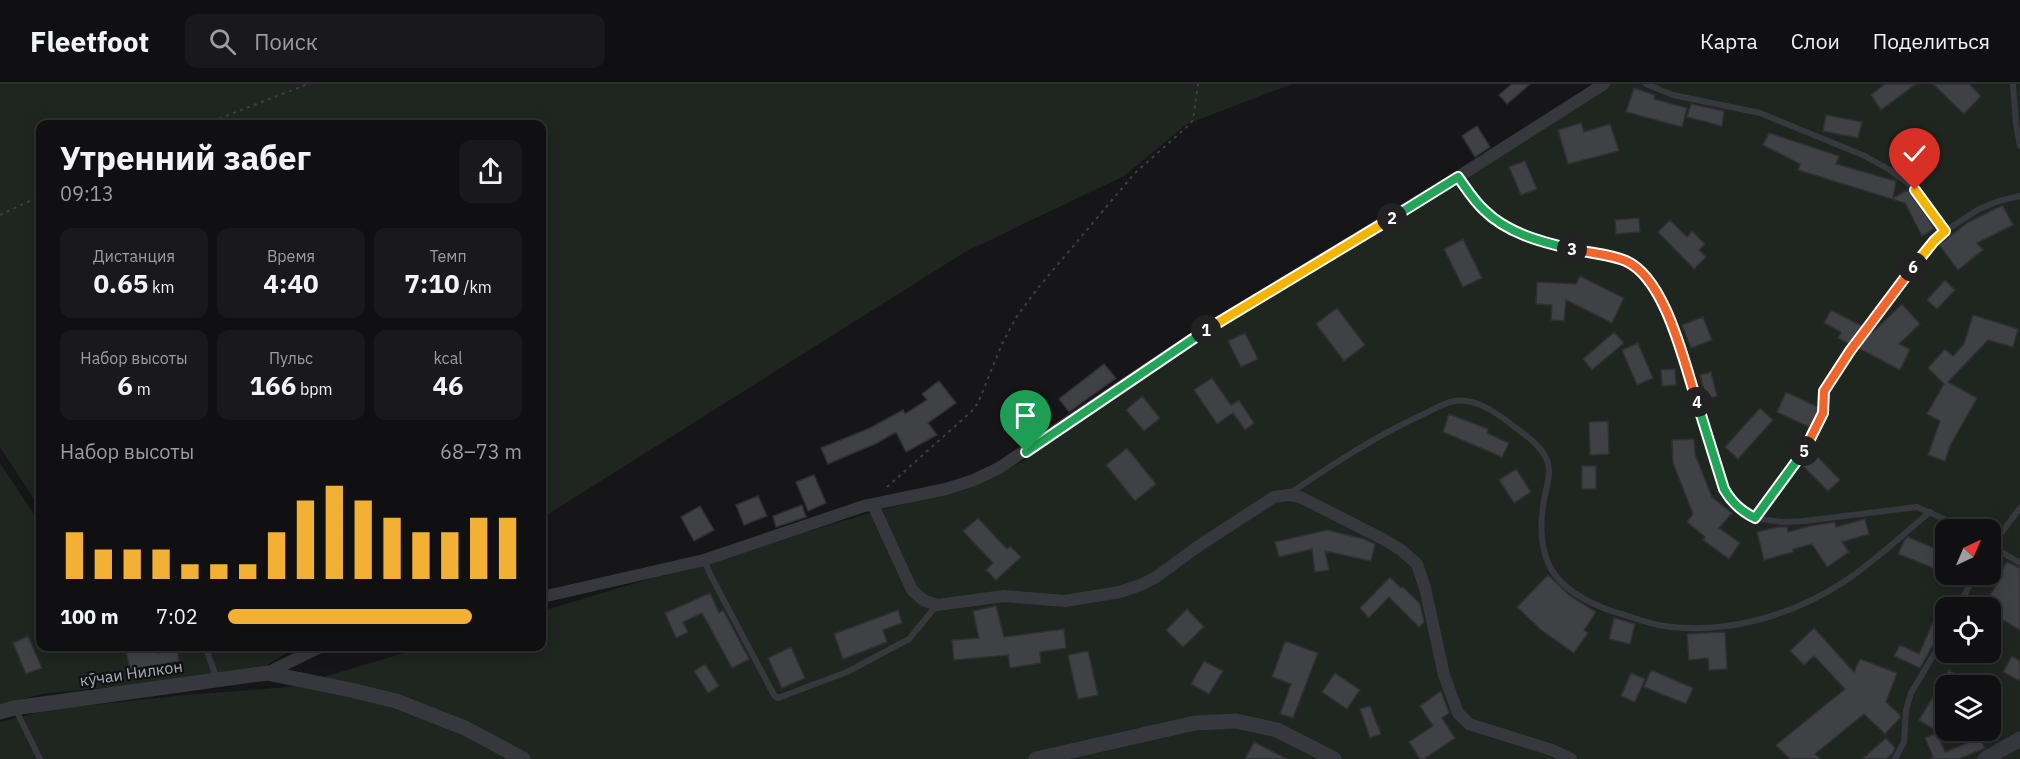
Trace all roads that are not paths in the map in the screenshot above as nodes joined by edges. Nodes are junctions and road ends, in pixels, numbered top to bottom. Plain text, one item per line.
1 (1604, 84) edge
2 (1647, 84) edge
3 (2013, 84) edge
4 (2020, 146) edge
5 (1458, 177) junction
6 (2020, 196) edge
7 (1945, 231) junction
8 (1288, 495) junction
9 (869, 505) junction
10 (2020, 508) edge
11 (1930, 512) junction
12 (1755, 518) junction
13 (1945, 519) edge
14 (2001, 534) edge
15 (2001, 553) edge
16 (704, 560) junction
17 (2020, 563) edge
18 (546, 596) edge
19 (937, 605) junction
20 (207, 651) edge
21 (312, 651) edge
22 (1935, 653) edge
23 (267, 673) junction
24 (218, 680) junction
25 (7, 710) edge
26 (2020, 739) edge
27 (40, 759) edge
28 (523, 759) edge
29 (1036, 759) edge
30 (1334, 759) edge
31 (1571, 759) edge
32 (1895, 759) edge
33 (1984, 759) edge

1 - 5 street
2 - 7 lane
3 - 4 lane
5 - 9 street
5 - 12 lane
6 - 7 lane
7 - 12 lane
8 - 11 lane
8 - 19 street
8 - 31 street
9 - 16 street
9 - 19 street
10 - 14 lane
11 - 12 lane
11 - 13 lane
15 - 17 lane
16 - 18 street
16 - 19 lane
20 - 24 lane
21 - 23 street
22 - 32 lane
23 - 24 street, кӯчаи Нилкон
23 - 28 street, кӯчаи Нилкон
24 - 25 street, кӯчаи Нилкон
25 - 27 lane
26 - 33 street
29 - 30 street

